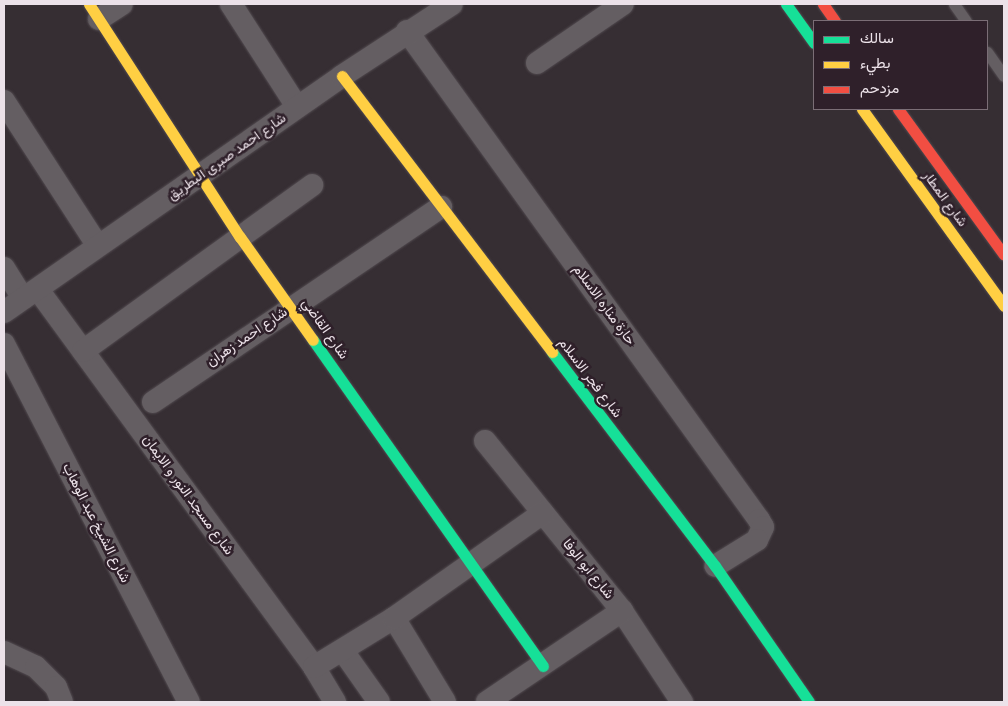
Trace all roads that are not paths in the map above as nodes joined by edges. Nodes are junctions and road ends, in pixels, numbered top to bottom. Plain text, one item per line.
1 (122, 4) edge
2 (232, 4) edge
3 (452, 4) edge
4 (623, 4) edge
5 (786, 4) edge
6 (822, 4) edge
7 (954, 4) edge
8 (94, 12) edge
9 (834, 20) edge
10 (965, 20) edge
11 (407, 31) junction
12 (813, 42) edge
13 (988, 53) edge
14 (537, 63) dead end
15 (342, 76) junction
16 (1004, 76) edge
17 (4, 102) edge
18 (297, 107) junction
19 (863, 110) edge
20 (899, 110) edge
21 (201, 177) junction
22 (312, 185) dead end
23 (441, 207) junction
24 (240, 237) junction
25 (97, 246) junction
26 (1004, 255) edge
27 (4, 268) edge
28 (31, 295) junction
29 (1004, 306) edge
30 (291, 307) junction
31 (4, 312) edge
32 (4, 344) edge
33 (83, 351) junction
34 (153, 402) dead end
35 (485, 441) dead end
36 (543, 513) junction
37 (472, 563) junction
38 (715, 566) junction
39 (622, 611) junction
40 (394, 618) junction
41 (4, 652) edge
42 (343, 652) junction
43 (543, 666) junction
44 (314, 667) junction
45 (62, 702) edge
46 (189, 702) edge
47 (335, 702) edge
48 (379, 702) edge
49 (445, 702) edge
50 (487, 702) edge
51 (682, 702) edge
52 (809, 702) edge

1 - 8 street
2 - 18 street
3 - 11 street, شارع احمد صبرى البطريق
4 - 14 street
5 - 12 street
6 - 9 street
7 - 10 lane
8 - 21 street, شارع القاضي
11 - 15 street, شارع احمد صبرى البطريق
11 - 38 street, حارة مناره الاسلام
13 - 16 lane
15 - 18 street, شارع احمد صبرى البطريق
15 - 23 street, شارع فجر الاسلام
17 - 25 street
18 - 21 street, شارع احمد صبرى البطريق
19 - 29 street, شارع المطار
20 - 26 street, شارع المطار
21 - 24 street, شارع القاضي
21 - 25 street, شارع احمد صبرى البطريق
22 - 24 street
23 - 30 street, شارع احمد زهران
23 - 38 street, شارع فجر الاسلام
24 - 30 street, شارع القاضي
24 - 33 street
25 - 28 street, شارع احمد صبرى البطريق
27 - 28 street, شارع مسجد النور و الايمان
28 - 31 street, شارع احمد صبرى البطريق
28 - 33 street, شارع مسجد النور و الايمان
30 - 34 street, شارع احمد زهران
30 - 37 street, شارع القاضي
32 - 46 street, شارع الشيخ عبد الوهاب
33 - 44 street, شارع مسجد النور و الايمان
35 - 36 street, شارع ابو الوفا
36 - 37 street
36 - 39 street, شارع ابو الوفا
37 - 40 street
37 - 43 street, شارع القاضي
38 - 52 street, شارع فجر الاسلام
39 - 43 street
39 - 51 street, شارع ابو الوفا
40 - 42 street
40 - 49 street
41 - 45 street
42 - 44 street
42 - 48 street
43 - 50 street
44 - 47 street, شارع مسجد النور و الايمان

